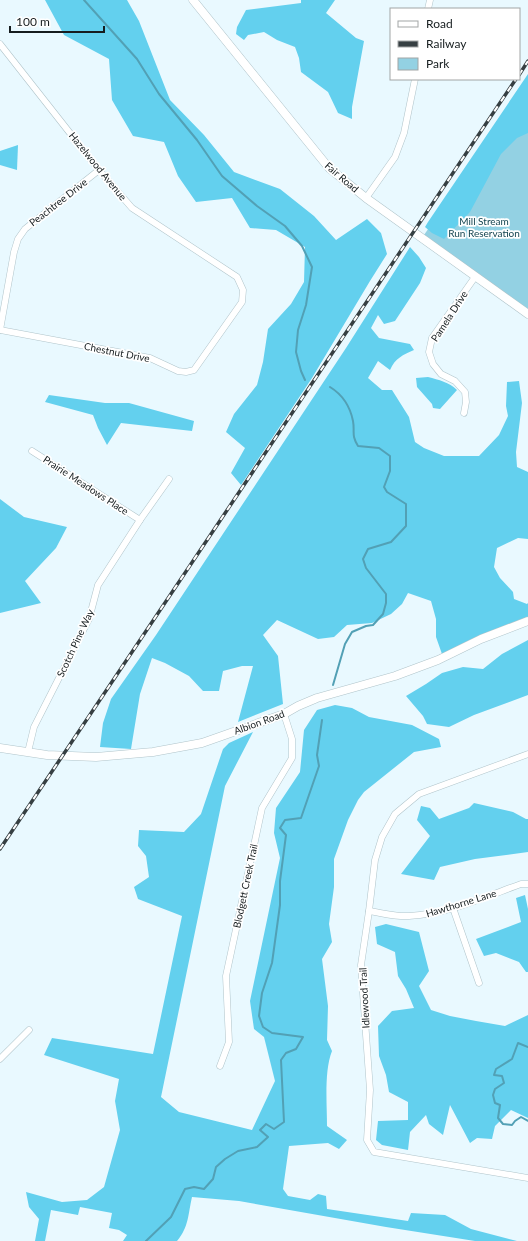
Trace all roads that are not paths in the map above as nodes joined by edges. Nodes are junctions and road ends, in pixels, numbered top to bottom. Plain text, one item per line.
1 (193, 0) edge
2 (0, 44) edge
3 (415, 80) edge
4 (99, 170) junction
5 (366, 198) junction
6 (237, 277) joint
7 (475, 277) junction
8 (528, 314) edge
9 (0, 330) edge
10 (464, 413) dead end
11 (32, 450) dead end
12 (169, 479) dead end
13 (140, 520) junction
14 (528, 622) edge
15 (284, 714) junction
16 (0, 748) edge
17 (28, 752) junction
18 (528, 754) edge
19 (528, 884) edge
20 (453, 908) junction
21 (369, 911) junction
22 (479, 983) dead end
23 (29, 1030) dead end
24 (0, 1059) edge
25 (220, 1066) dead end
26 (528, 1178) edge

1 - 5 street, Fair Road
2 - 4 street, Hazelwood Avenue
3 - 5 street
4 - 6 street, Hazelwood Avenue
4 - 9 street, Peachtree Drive
5 - 7 street, Fair Road
6 - 9 street, Chestnut Drive
7 - 8 street, Fair Road
7 - 10 street, Pamela Drive
11 - 13 street, Prairie Meadows Place
12 - 13 street, Scotch Pine Way
13 - 17 street, Scotch Pine Way
14 - 15 street, Albion Road
15 - 17 street, Albion Road
15 - 25 street, Blodgett Creek Trail
16 - 17 street, Albion Road
18 - 21 street, Idlewood Trail
19 - 20 street, Hawthorne Lane
20 - 21 street, Hawthorne Lane
20 - 22 street
21 - 26 street, Idlewood Trail
23 - 24 street

